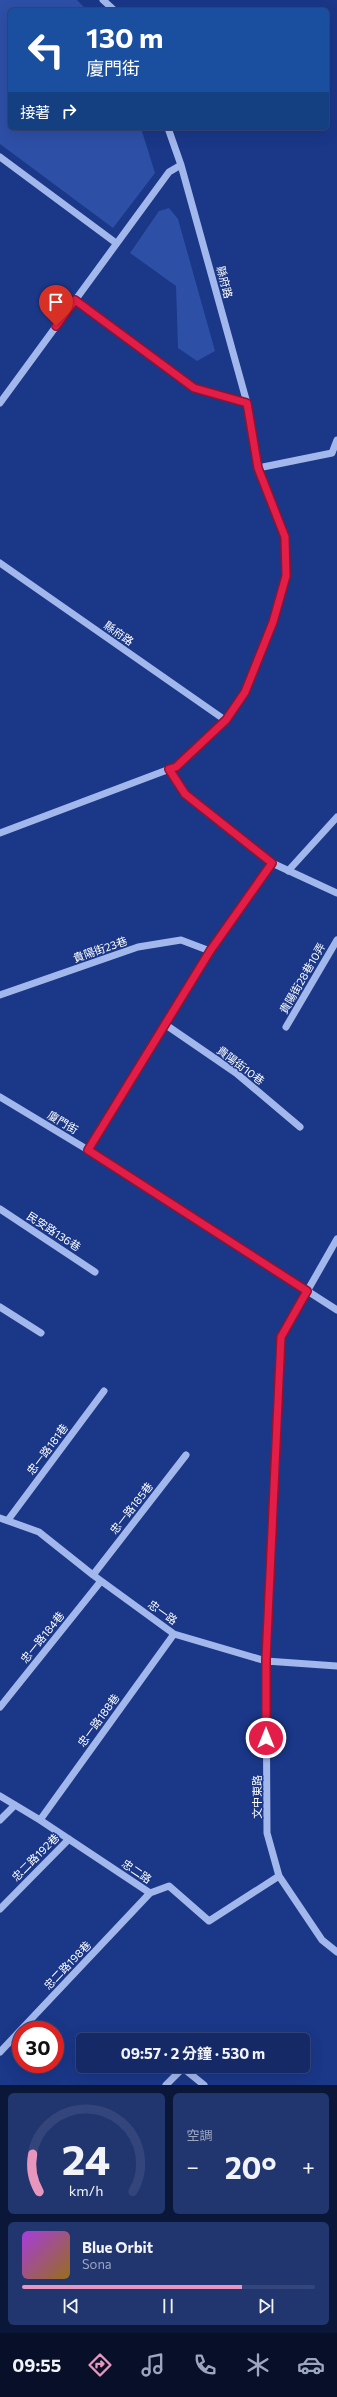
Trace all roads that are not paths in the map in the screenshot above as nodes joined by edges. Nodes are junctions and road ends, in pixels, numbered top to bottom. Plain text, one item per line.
1 (103, 0) edge
2 (112, 8) edge
3 (169, 130) edge
4 (0, 157) edge
5 (181, 166) junction
6 (116, 243) junction
7 (75, 300) junction
8 (0, 403) edge
9 (247, 403) junction
10 (337, 440) edge
11 (258, 468) junction
12 (0, 563) edge
13 (226, 720) junction
14 (169, 769) junction
15 (337, 817) edge
16 (0, 834) edge
17 (272, 863) junction
18 (288, 871) junction
19 (337, 893) edge
20 (337, 940) edge
21 (210, 951) junction
22 (0, 995) edge
23 (166, 1025) junction
24 (286, 1027) dead end
25 (0, 1097) edge
26 (300, 1126) dead end
27 (88, 1150) junction
28 (0, 1209) edge
29 (337, 1239) edge
30 (95, 1272) dead end
31 (307, 1291) junction
32 (0, 1307) edge
33 (337, 1310) edge
34 (41, 1333) dead end
35 (104, 1391) dead end
36 (186, 1455) dead end
37 (0, 1518) edge
38 (8, 1520) junction
39 (93, 1575) junction
40 (101, 1581) junction
41 (174, 1634) junction
42 (266, 1660) junction
43 (337, 1666) edge
44 (0, 1707) edge
45 (0, 1796) edge
46 (15, 1805) junction
47 (0, 1820) edge
48 (40, 1820) junction
49 (69, 1839) junction
50 (280, 1876) junction
51 (150, 1893) junction
52 (0, 1909) edge
53 (337, 1952) edge
54 (0, 2052) edge
55 (166, 2085) edge
56 (204, 2085) edge

1 - 2 street
3 - 5 street, 縣府路
4 - 6 street
5 - 6 street
5 - 9 street, 縣府路
6 - 7 street
7 - 8 street
7 - 9 street
9 - 11 street, 縣府路
10 - 11 street
11 - 13 street, 縣府路
12 - 13 street, 縣府路
13 - 14 street, 縣府路
14 - 16 street, 縣府路
14 - 17 street
15 - 18 street
17 - 18 street
17 - 21 street
18 - 19 street
20 - 24 street, 貴陽街28巷10弄
21 - 22 street, 貴陽街23巷
21 - 23 street
23 - 26 street, 貴陽街10巷
23 - 27 street
25 - 27 street, 廈門街
27 - 31 street, 廈門街
28 - 30 street, 民安路136巷
29 - 31 street, 文中東路
31 - 33 street, 廈門街
31 - 42 street, 文中東路
32 - 34 street
35 - 38 street, 忠一路181巷
36 - 39 street, 忠一路185巷
37 - 38 street, 忠一路
38 - 39 street, 忠一路
39 - 40 street, 忠一路
40 - 41 street, 忠一路
40 - 44 street, 忠一路184巷
41 - 42 street, 忠一路
41 - 48 street, 忠一路188巷
42 - 43 street, 忠一路
42 - 50 street, 文中東路
45 - 46 street, 忠二路
46 - 47 street
46 - 48 street, 忠二路
48 - 49 street, 忠二路
49 - 51 street, 忠二路
49 - 52 street, 忠二路192巷
50 - 51 street, 忠二路
50 - 53 street, 文中東路
51 - 54 street, 忠二路198巷
55 - 56 street

